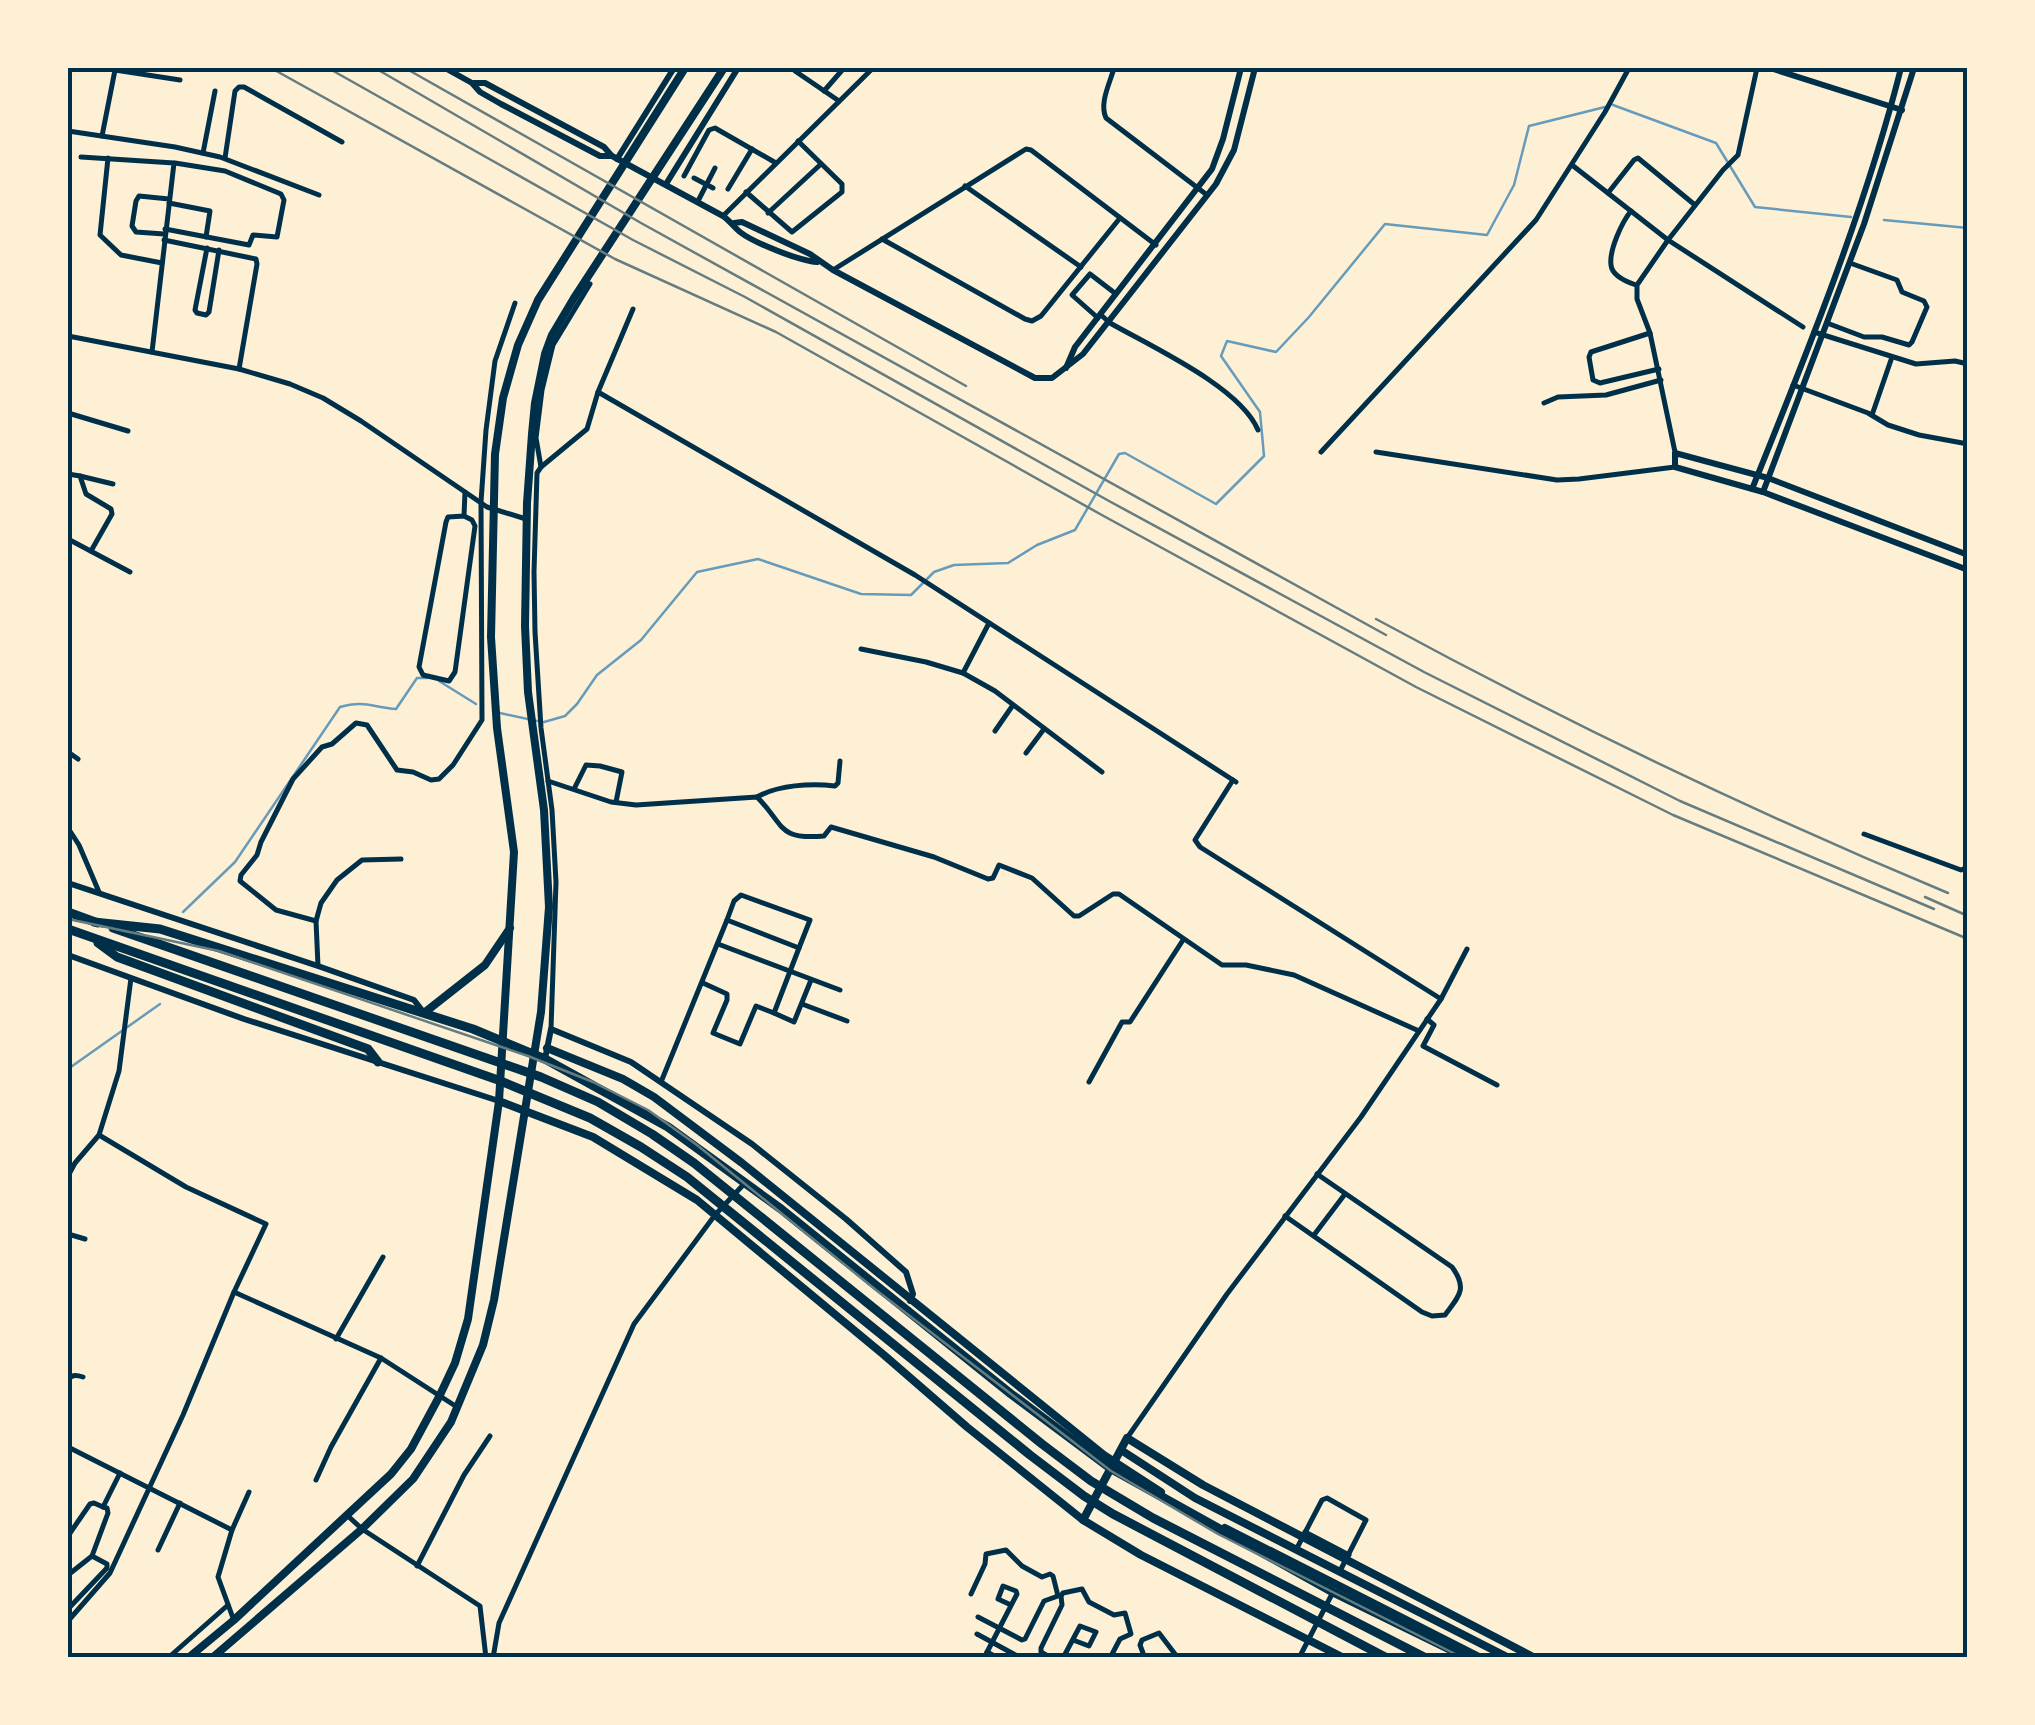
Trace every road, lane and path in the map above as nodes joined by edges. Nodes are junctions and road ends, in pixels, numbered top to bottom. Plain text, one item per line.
1 (674, 68) edge
2 (685, 68) edge
3 (724, 68) edge
4 (738, 68) edge
5 (795, 68) edge
6 (844, 68) edge
7 (874, 68) edge
8 (1114, 68) edge
9 (1241, 68) edge
10 (1255, 68) edge
11 (1628, 68) edge
12 (1757, 68) edge
13 (1770, 68) edge
14 (1901, 68) edge
15 (1914, 68) edge
16 (452, 69) edge
17 (180, 80) dead end
18 (472, 82) junction
19 (215, 90) dead end
20 (824, 91) junction
21 (507, 95) junction
22 (1234, 96) junction
23 (1247, 98) junction
24 (839, 101) junction
25 (501, 104) junction
26 (1892, 106) junction
27 (1902, 110) junction
28 (550, 119) junction
29 (544, 128) junction
30 (68, 131) edge
31 (102, 136) junction
32 (798, 141) junction
33 (342, 142) dead end
34 (752, 149) junction
35 (203, 153) junction
36 (81, 157) dead end
37 (108, 158) junction
38 (615, 158) junction
39 (224, 159) junction
40 (174, 162) junction
41 (776, 163) junction
42 (821, 164) junction
43 (1572, 165) junction
44 (715, 168) dead end
45 (684, 176) dead end
46 (694, 178) dead end
47 (666, 184) junction
48 (710, 186) junction
49 (964, 186) junction
50 (728, 188) dead end
51 (1198, 188) junction
52 (746, 192) junction
53 (1608, 192) junction
54 (319, 194) dead end
55 (1208, 195) junction
56 (169, 201) junction
57 (698, 202) junction
58 (1695, 205) junction
59 (1631, 211) junction
60 (768, 213) junction
61 (723, 216) junction
62 (1120, 218) junction
63 (165, 234) junction
64 (206, 237) junction
65 (882, 240) junction
66 (1668, 240) junction
67 (1156, 245) junction
68 (207, 248) junction
69 (219, 250) junction
70 (1850, 262) junction
71 (162, 263) junction
72 (1081, 267) junction
73 (834, 270) junction
74 (590, 284) dead end
75 (1636, 285) junction
76 (1117, 294) junction
77 (515, 303) dead end
78 (633, 309) dead end
79 (1099, 316) junction
80 (1108, 321) junction
81 (1827, 324) junction
82 (1803, 327) dead end
83 (1814, 332) junction
84 (1650, 333) junction
85 (1823, 334) junction
86 (68, 336) edge
87 (152, 352) junction
88 (1892, 357) junction
89 (1968, 364) edge
90 (239, 369) junction
91 (1065, 369) junction
92 (1658, 369) junction
93 (1661, 380) junction
94 (1793, 385) junction
95 (1802, 388) junction
96 (598, 392) junction
97 (1544, 403) dead end
98 (68, 413) edge
99 (1872, 415) junction
100 (1258, 430) dead end
101 (128, 431) dead end
102 (1968, 444) edge
103 (1321, 452) dead end
104 (1376, 452) dead end
105 (1675, 453) junction
106 (540, 467) junction
107 (1676, 467) junction
108 (68, 474) edge
109 (80, 476) junction
110 (1758, 476) junction
111 (1768, 478) junction
112 (113, 484) dead end
113 (1752, 490) junction
114 (465, 492) junction
115 (1762, 492) junction
116 (482, 502) junction
117 (464, 516) junction
118 (536, 522) junction
119 (68, 539) edge
120 (91, 552) junction
121 (1968, 555) edge
122 (1968, 570) edge
123 (130, 572) dead end
124 (989, 623) junction
125 (862, 649) dead end
126 (963, 673) junction
127 (1013, 705) junction
128 (1044, 728) junction
129 (995, 731) dead end
130 (68, 752) edge
131 (1026, 753) dead end
132 (78, 759) dead end
133 (840, 761) dead end
134 (1102, 772) dead end
135 (548, 782) junction
136 (574, 789) junction
137 (757, 797) junction
138 (616, 802) junction
139 (68, 828) edge
140 (549, 828) junction
141 (1864, 834) dead end
142 (402, 858) dead end
143 (1968, 867) edge
144 (68, 884) edge
145 (100, 895) junction
146 (68, 912) edge
147 (727, 920) junction
148 (316, 921) junction
149 (94, 922) junction
150 (510, 928) junction
151 (68, 929) edge
152 (89, 936) junction
153 (1183, 940) junction
154 (718, 944) junction
155 (799, 948) junction
156 (1467, 949) dead end
157 (68, 955) edge
158 (318, 966) junction
159 (790, 972) junction
160 (131, 978) junction
161 (812, 980) junction
162 (703, 984) junction
163 (840, 990) dead end
164 (373, 991) junction
165 (1442, 999) junction
166 (802, 1004) junction
167 (424, 1013) junction
168 (774, 1013) junction
169 (1427, 1020) junction
170 (847, 1021) dead end
171 (551, 1030) junction
172 (1419, 1031) junction
173 (1413, 1040) junction
174 (503, 1041) junction
175 (1423, 1046) junction
176 (533, 1053) junction
177 (546, 1053) junction
178 (378, 1062) junction
179 (661, 1082) junction
180 (1090, 1082) dead end
181 (1496, 1085) dead end
182 (499, 1101) junction
183 (524, 1110) junction
184 (98, 1135) junction
185 (68, 1159) edge
186 (75, 1163) junction
187 (742, 1163) junction
188 (1317, 1174) junction
189 (732, 1175) junction
190 (68, 1176) edge
191 (744, 1184) junction
192 (1346, 1194) junction
193 (716, 1215) junction
194 (1285, 1216) junction
195 (68, 1234) edge
196 (1313, 1236) junction
197 (85, 1240) dead end
198 (383, 1257) dead end
199 (234, 1292) junction
200 (909, 1304) junction
201 (336, 1340) junction
202 (381, 1358) junction
203 (83, 1377) dead end
204 (68, 1380) edge
205 (439, 1397) junction
206 (457, 1407) junction
207 (490, 1436) dead end
208 (1126, 1438) junction
209 (68, 1447) edge
210 (1120, 1450) junction
211 (1112, 1465) junction
212 (120, 1473) junction
213 (316, 1480) dead end
214 (150, 1488) junction
215 (249, 1492) dead end
216 (180, 1504) junction
217 (103, 1507) junction
218 (348, 1516) junction
219 (1082, 1520) junction
220 (232, 1530) junction
221 (362, 1530) junction
222 (1304, 1534) junction
223 (68, 1536) edge
224 (1296, 1549) junction
225 (158, 1550) dead end
226 (92, 1556) junction
227 (1347, 1557) junction
228 (417, 1566) junction
229 (1340, 1571) junction
230 (68, 1574) edge
231 (1378, 1576) junction
232 (1372, 1587) junction
233 (1333, 1592) junction
234 (971, 1594) dead end
235 (228, 1605) junction
236 (1011, 1605) dead end
237 (68, 1609) edge
238 (978, 1617) dead end
239 (234, 1620) junction
240 (68, 1621) edge
241 (998, 1628) junction
242 (977, 1634) dead end
243 (1308, 1639) junction
244 (1073, 1640) junction
245 (991, 1642) junction
246 (1514, 1646) junction
247 (986, 1655) edge
248 (1509, 1657) edge
249 (168, 1658) edge
250 (188, 1658) edge
251 (212, 1658) edge
252 (489, 1658) edge
253 (998, 1658) edge
254 (1020, 1658) edge
255 (1051, 1658) edge
256 (1064, 1658) edge
257 (1110, 1658) edge
258 (1141, 1658) edge
259 (1178, 1658) edge
260 (1299, 1658) edge
261 (1344, 1658) edge
262 (1387, 1658) edge
263 (1426, 1658) edge
264 (1468, 1658) edge
265 (1480, 1658) edge
266 (1535, 1658) edge

1 - 38 street
2 - 150 main road
3 - 140 main road
4 - 47 street
5 - 20 street
6 - 20 street
7 - 24 street
8 - 51 street
9 - 22 street
10 - 23 street
11 - 43 street
12 - 58 street
13 - 26 street
14 - 26 street
15 - 27 street
16 - 18 street
17 - 31 street
18 - 21 street
18 - 25 street
19 - 35 street
20 - 24 street
21 - 25 street
21 - 28 street
22 - 23 street
22 - 51 street
23 - 55 street
24 - 32 street
25 - 29 street
26 - 27 street
26 - 83 street
27 - 70 street
28 - 29 street
28 - 38 street
29 - 38 street
30 - 31 street
31 - 35 street
32 - 41 street
32 - 42 street
33 - 39 street
34 - 41 street
34 - 45 street
34 - 50 street
35 - 39 street
36 - 37 street
37 - 40 street
37 - 71 street
38 - 47 street
39 - 54 street
40 - 56 street
40 - 64 street
41 - 52 street
42 - 60 street
42 - 60 street
43 - 53 street
43 - 103 street
44 - 48 street
46 - 48 street
47 - 57 street
48 - 57 street
49 - 62 street
49 - 65 street
49 - 72 street
51 - 55 street
51 - 67 street
52 - 60 street
52 - 61 street
53 - 58 street
53 - 59 street
55 - 80 street
56 - 63 street
56 - 63 street
56 - 64 street
57 - 61 street
58 - 66 street
59 - 66 street
59 - 75 street
61 - 73 street
62 - 67 street
62 - 72 street
63 - 64 street
63 - 68 street
63 - 71 street
65 - 72 street
65 - 73 street
66 - 75 street
66 - 82 street
67 - 76 street
68 - 69 street
68 - 69 street
69 - 90 street
70 - 81 street
70 - 81 street
71 - 87 street
73 - 91 street
74 - 106 street
75 - 84 street
76 - 79 street
76 - 79 street
77 - 116 street
78 - 96 street
79 - 80 street
79 - 91 street
80 - 91 street
80 - 100 street
81 - 85 street
83 - 85 street
83 - 94 street
84 - 92 street
84 - 92 street
85 - 88 street
85 - 95 street
86 - 87 street
87 - 90 street
88 - 89 street
88 - 99 street
90 - 114 street
92 - 93 street
93 - 97 street
93 - 105 street
94 - 95 street
94 - 110 street
95 - 99 street
95 - 111 street
96 - 106 street
96 - 124 street
98 - 101 street
99 - 102 street
104 - 107 street
105 - 107 street
105 - 110 street
106 - 118 street
107 - 113 street
108 - 109 street
109 - 112 street
109 - 120 street
110 - 111 street
110 - 113 street
111 - 115 street
111 - 121 street
113 - 115 street
114 - 116 street
114 - 117 street
115 - 122 street
116 - 118 street
116 - 148 street
117 - 117 street
118 - 135 street
119 - 120 street
120 - 123 street
124 - 126 street
124 - 165 street
125 - 126 street
126 - 127 street
127 - 128 street
127 - 129 street
128 - 131 street
128 - 134 street
130 - 132 street
133 - 137 street
135 - 136 street
135 - 140 street
136 - 138 street
136 - 138 street
137 - 138 street
137 - 153 street
139 - 145 street
140 - 171 street
140 - 176 main road
141 - 143 street
142 - 148 street
144 - 145 street
145 - 158 street
146 - 149 highway
147 - 154 street
147 - 155 street
147 - 155 street
148 - 158 street
149 - 164 highway
149 - 263 highway
150 - 167 main road
150 - 174 main road
151 - 152 highway
152 - 178 highway
152 - 262 highway
153 - 172 street
153 - 180 street
154 - 159 street
154 - 162 street
155 - 159 street
156 - 165 street
157 - 160 street
158 - 164 street
159 - 161 street
159 - 168 street
160 - 178 street
160 - 184 street
161 - 163 street
161 - 166 street
162 - 168 street
162 - 179 street
164 - 167 highway
165 - 169 street
166 - 168 street
166 - 170 street
167 - 174 highway
169 - 172 street
169 - 175 street
171 - 177 street
171 - 179 street
172 - 173 street
173 - 175 street
173 - 188 street
174 - 176 highway
174 - 182 main road
175 - 181 street
176 - 177 highway
176 - 183 main road
177 - 187 main road
177 - 189 highway
178 - 182 street
179 - 200 street
182 - 183 main road
182 - 205 main road
183 - 193 main road
183 - 206 main road
184 - 186 street
184 - 199 street
185 - 186 street
186 - 190 street
187 - 189 highway
187 - 200 main road
188 - 192 street
188 - 194 street
189 - 191 highway
191 - 193 street
191 - 200 highway
192 - 196 street
192 - 196 street
193 - 219 main road
193 - 252 street
194 - 196 street
194 - 208 street
195 - 197 street
198 - 201 street
199 - 201 street
199 - 214 street
200 - 211 highway
201 - 202 street
202 - 205 street
202 - 213 street
203 - 204 street
205 - 206 street
205 - 218 main road
206 - 221 main road
207 - 228 street
208 - 210 main road
208 - 222 main road
209 - 212 street
210 - 211 main road
210 - 224 main road
211 - 219 main road
211 - 233 highway
211 - 265 main road
212 - 214 street
212 - 217 street
214 - 216 street
214 - 240 street
215 - 220 street
216 - 220 street
216 - 225 street
217 - 223 street
217 - 226 street
218 - 221 street
218 - 239 main road
219 - 243 main road
220 - 235 street
221 - 228 street
221 - 251 main road
222 - 224 street
222 - 227 main road
222 - 227 street
224 - 229 main road
226 - 230 street
226 - 237 street
227 - 229 street
227 - 231 main road
228 - 252 street
229 - 232 main road
231 - 232 main road
231 - 246 main road
232 - 248 main road
233 - 243 street
233 - 264 highway
234 - 241 street
235 - 239 street
235 - 249 street
236 - 241 street
238 - 241 street
239 - 250 main road
241 - 245 street
242 - 245 street
243 - 260 street
243 - 261 main road
244 - 244 street
244 - 256 street
245 - 247 street
245 - 254 street
246 - 248 main road
246 - 266 main road
247 - 253 street
255 - 257 street
258 - 259 street

